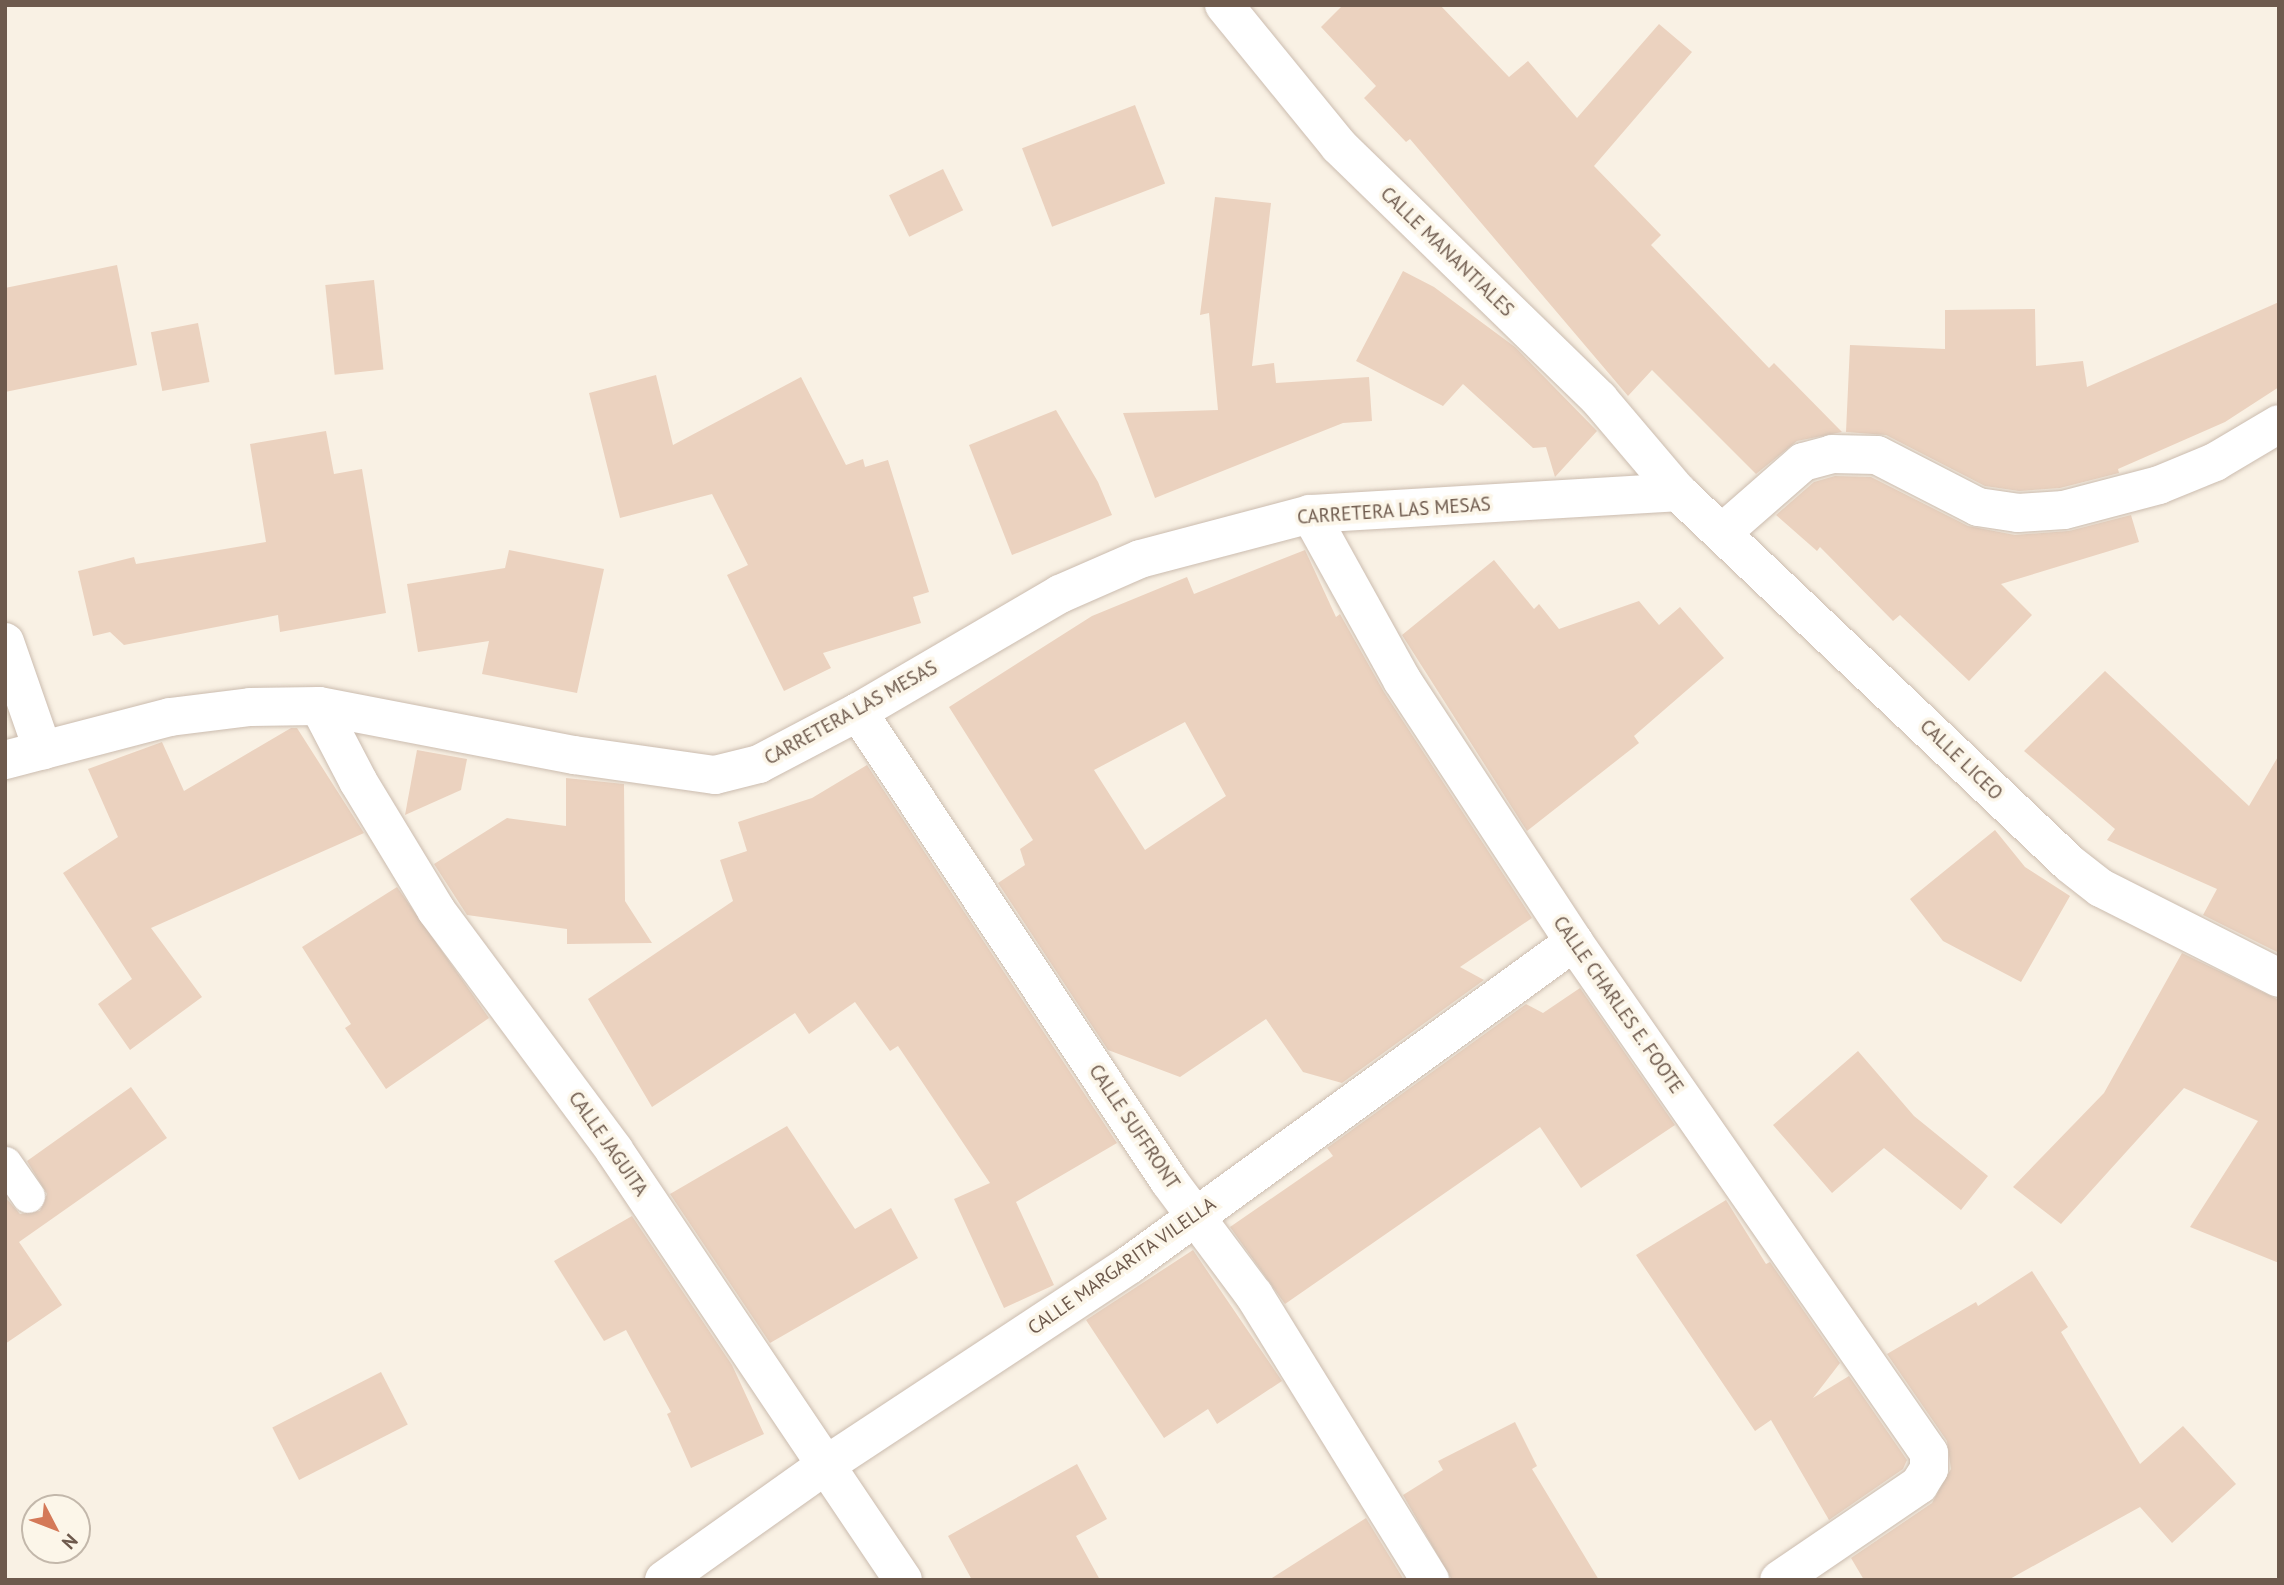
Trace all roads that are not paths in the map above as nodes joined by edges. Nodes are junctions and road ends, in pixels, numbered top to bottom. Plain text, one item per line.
1 (1224, 5) edge
2 (2279, 424) edge
3 (1678, 492) junction
4 (1310, 514) junction
5 (1723, 532) junction
6 (5, 642) edge
7 (320, 706) junction
8 (858, 712) junction
9 (43, 751) junction
10 (5, 761) edge
11 (1574, 942) junction
12 (2279, 978) edge
13 (5, 1163) edge
14 (28, 1196) dead end
15 (1196, 1215) junction
16 (826, 1465) junction
17 (664, 1580) edge
18 (903, 1580) edge
19 (1430, 1580) edge
20 (1779, 1580) edge

1 - 3 street, CALLE MANANTIALES
2 - 5 street
3 - 4 street, CARRETERA LAS MESAS
3 - 5 street, CALLE LICEO
4 - 8 street, CARRETERA LAS MESAS
4 - 11 street, CALLE CHARLES E. FOOTE
5 - 12 street, CALLE LICEO
6 - 9 street
7 - 8 street, CARRETERA LAS MESAS
7 - 9 street, CARRETERA LAS MESAS
7 - 16 street, CALLE JAGUITA
8 - 15 street, CALLE SUFFRONT
9 - 10 street, CARRETERA LAS MESAS
11 - 15 street, CALLE MARGARITA VILELLA
11 - 20 street, CALLE CHARLES E. FOOTE
13 - 14 lane
15 - 16 street, CALLE MARGARITA VILELLA
15 - 19 street, CALLE SUFFRONT
16 - 17 street, CALLE MARGARITA VILELLA
16 - 18 street, CALLE JAGUITA

